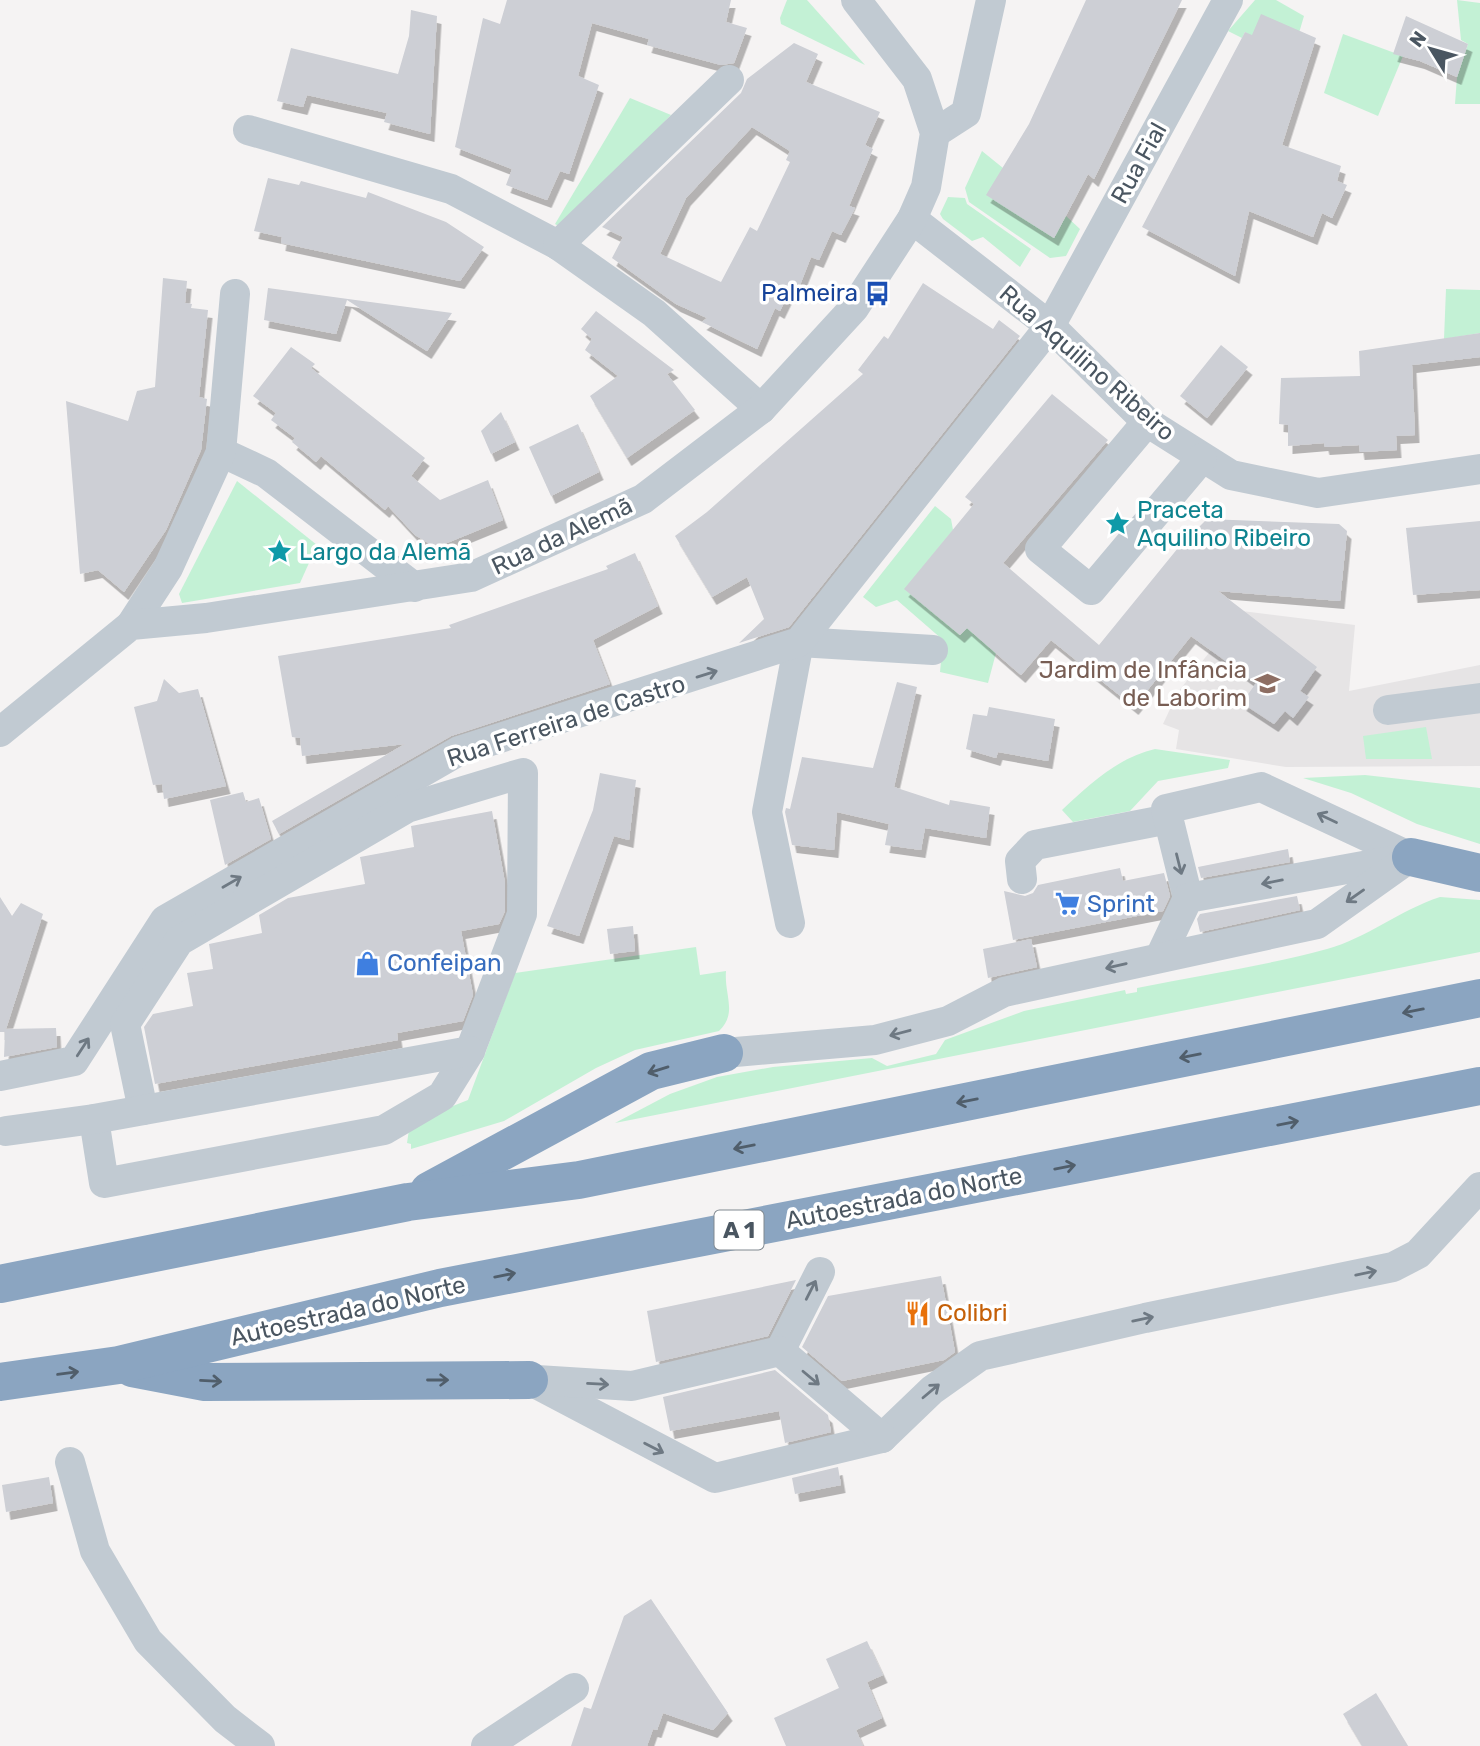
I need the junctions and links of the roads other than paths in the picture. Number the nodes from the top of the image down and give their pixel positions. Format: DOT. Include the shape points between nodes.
graph roads {
  1 [pos="856,0"];
  2 [pos="991,0"];
  3 [pos="1228,0"];
  4 [pos="729,80"];
  5 [pos="248,130"];
  6 [pos="935,133"];
  7 [pos="912,219"];
  8 [pos="558,245"];
  9 [pos="235,294"];
  10 [pos="1050,326"];
  11 [pos="761,409"];
  12 [pos="1147,422"];
  13 [pos="221,452"];
  14 [pos="1202,458"];
  15 [pos="1480,469"];
  16 [pos="414,587"];
  17 [pos="131,625"];
  18 [pos="799,642"];
  19 [pos="933,650"];
  20 [pos="1480,698"];
  21 [pos="1388,710"];
  22 [pos="0,732"];
  23 [pos="1169,819"];
  24 [pos="1411,857"];
  25 [pos="1480,873"];
  26 [pos="1022,879"];
  27 [pos="1188,898"];
  28 [pos="790,923"];
  29 [pos="1161,955"];
  30 [pos="1480,998"];
  31 [pos="470,1051"];
  32 [pos="724,1053"];
  33 [pos="0,1076"];
  34 [pos="1480,1086"];
  35 [pos="143,1110"];
  36 [pos="94,1119"];
  37 [pos="6,1131"];
  38 [pos="1480,1186"];
  39 [pos="408,1202"];
  40 [pos="820,1272"];
  41 [pos="0,1284"];
  42 [pos="779,1351"];
  43 [pos="119,1365"];
  44 [pos="530,1380"];
  45 [pos="0,1382"];
  46 [pos="882,1438"];
  47 [pos="70,1462"];
  48 [pos="574,1688"];
  49 [pos="260,1746"];
  50 [pos="486,1746"];
  1 -- 6 [label="street, Rua da Alemã" via="917,79"];
  2 -- 6 [label="street" via="967,113"];
  3 -- 10 [label="street, Rua Fial"];
  4 -- 8 [label="street"];
  5 -- 8 [label="street" via="451,189"];
  6 -- 7 [label="street, Rua da Alemã" via="926,187"];
  7 -- 10 [label="street, Rua Aquilino Ribeiro"];
  7 -- 11 [label="street, Rua da Alemã" via="854,308"];
  8 -- 11 [label="street" via="654,313"];
  9 -- 13 [label="street"];
  10 -- 12 [label="street, Rua Aquilino Ribeiro"];
  10 -- 18 [label="street"];
  11 -- 16 [label="street, Rua da Alemã" via="643,499 471,577"];
  12 -- 14 [label="street, Rua Aquilino Ribeiro"];
  12 -- 14 [label="street" via="1040,549 1091,590"];
  13 -- 16 [label="street" via="266,473"];
  13 -- 17 [label="street" via="168,568"];
  14 -- 15 [label="street, Rua Aquilino Ribeiro" via="1231,475 1318,493"];
  16 -- 17 [label="street, Rua da Alemã"];
  17 -- 22 [label="street"];
  18 -- 19 [label="street"];
  18 -- 28 [label="street" via="767,812"];
  33 -- 18 [label="street, Rua Ferreira de Castro, one-way" via="74,1061 165,920 459,751"];
  20 -- 21 [label="street"];
  24 -- 23 [label="street, one-way" via="1261,787 1166,809"];
  23 -- 26 [label="street" via="1035,845 1020,861"];
  23 -- 27 [label="street, one-way"];
  24 -- 25 [label="highway"];
  24 -- 27 [label="street, one-way"];
  24 -- 29 [label="street, one-way" via="1317,923"];
  27 -- 29 [label="street"];
  29 -- 32 [label="street, one-way" via="1004,992 948,1021 875,1040"];
  30 -- 39 [label="highway, one-way" via="579,1180"];
  31 -- 35 [label="street"];
  31 -- 35 [label="street" via="522,914 523,773 407,808 180,941 125,1024"];
  31 -- 36 [label="street" via="442,1096 384,1130 104,1182"];
  32 -- 39 [label="highway, one-way" via="651,1071"];
  43 -- 34 [label="highway, Autoestrada do Norte / A 1, one-way" via="440,1288"];
  35 -- 36 [label="street"];
  36 -- 37 [label="street"];
  46 -- 38 [label="street, one-way" via="932,1390 980,1356 1394,1267 1418,1254"];
  39 -- 41 [label="highway"];
  42 -- 40 [label="street, one-way"];
  44 -- 42 [label="street, one-way" via="632,1386"];
  42 -- 46 [label="street, one-way"];
  43 -- 44 [label="highway, one-way" via="205,1382"];
  45 -- 43 [label="highway, Autoestrada do Norte / A 1, one-way"];
  44 -- 46 [label="street, one-way" via="715,1478"];
  47 -- 49 [label="street" via="95,1551 148,1641 225,1719"];
  48 -- 50 [label="street"];
}
